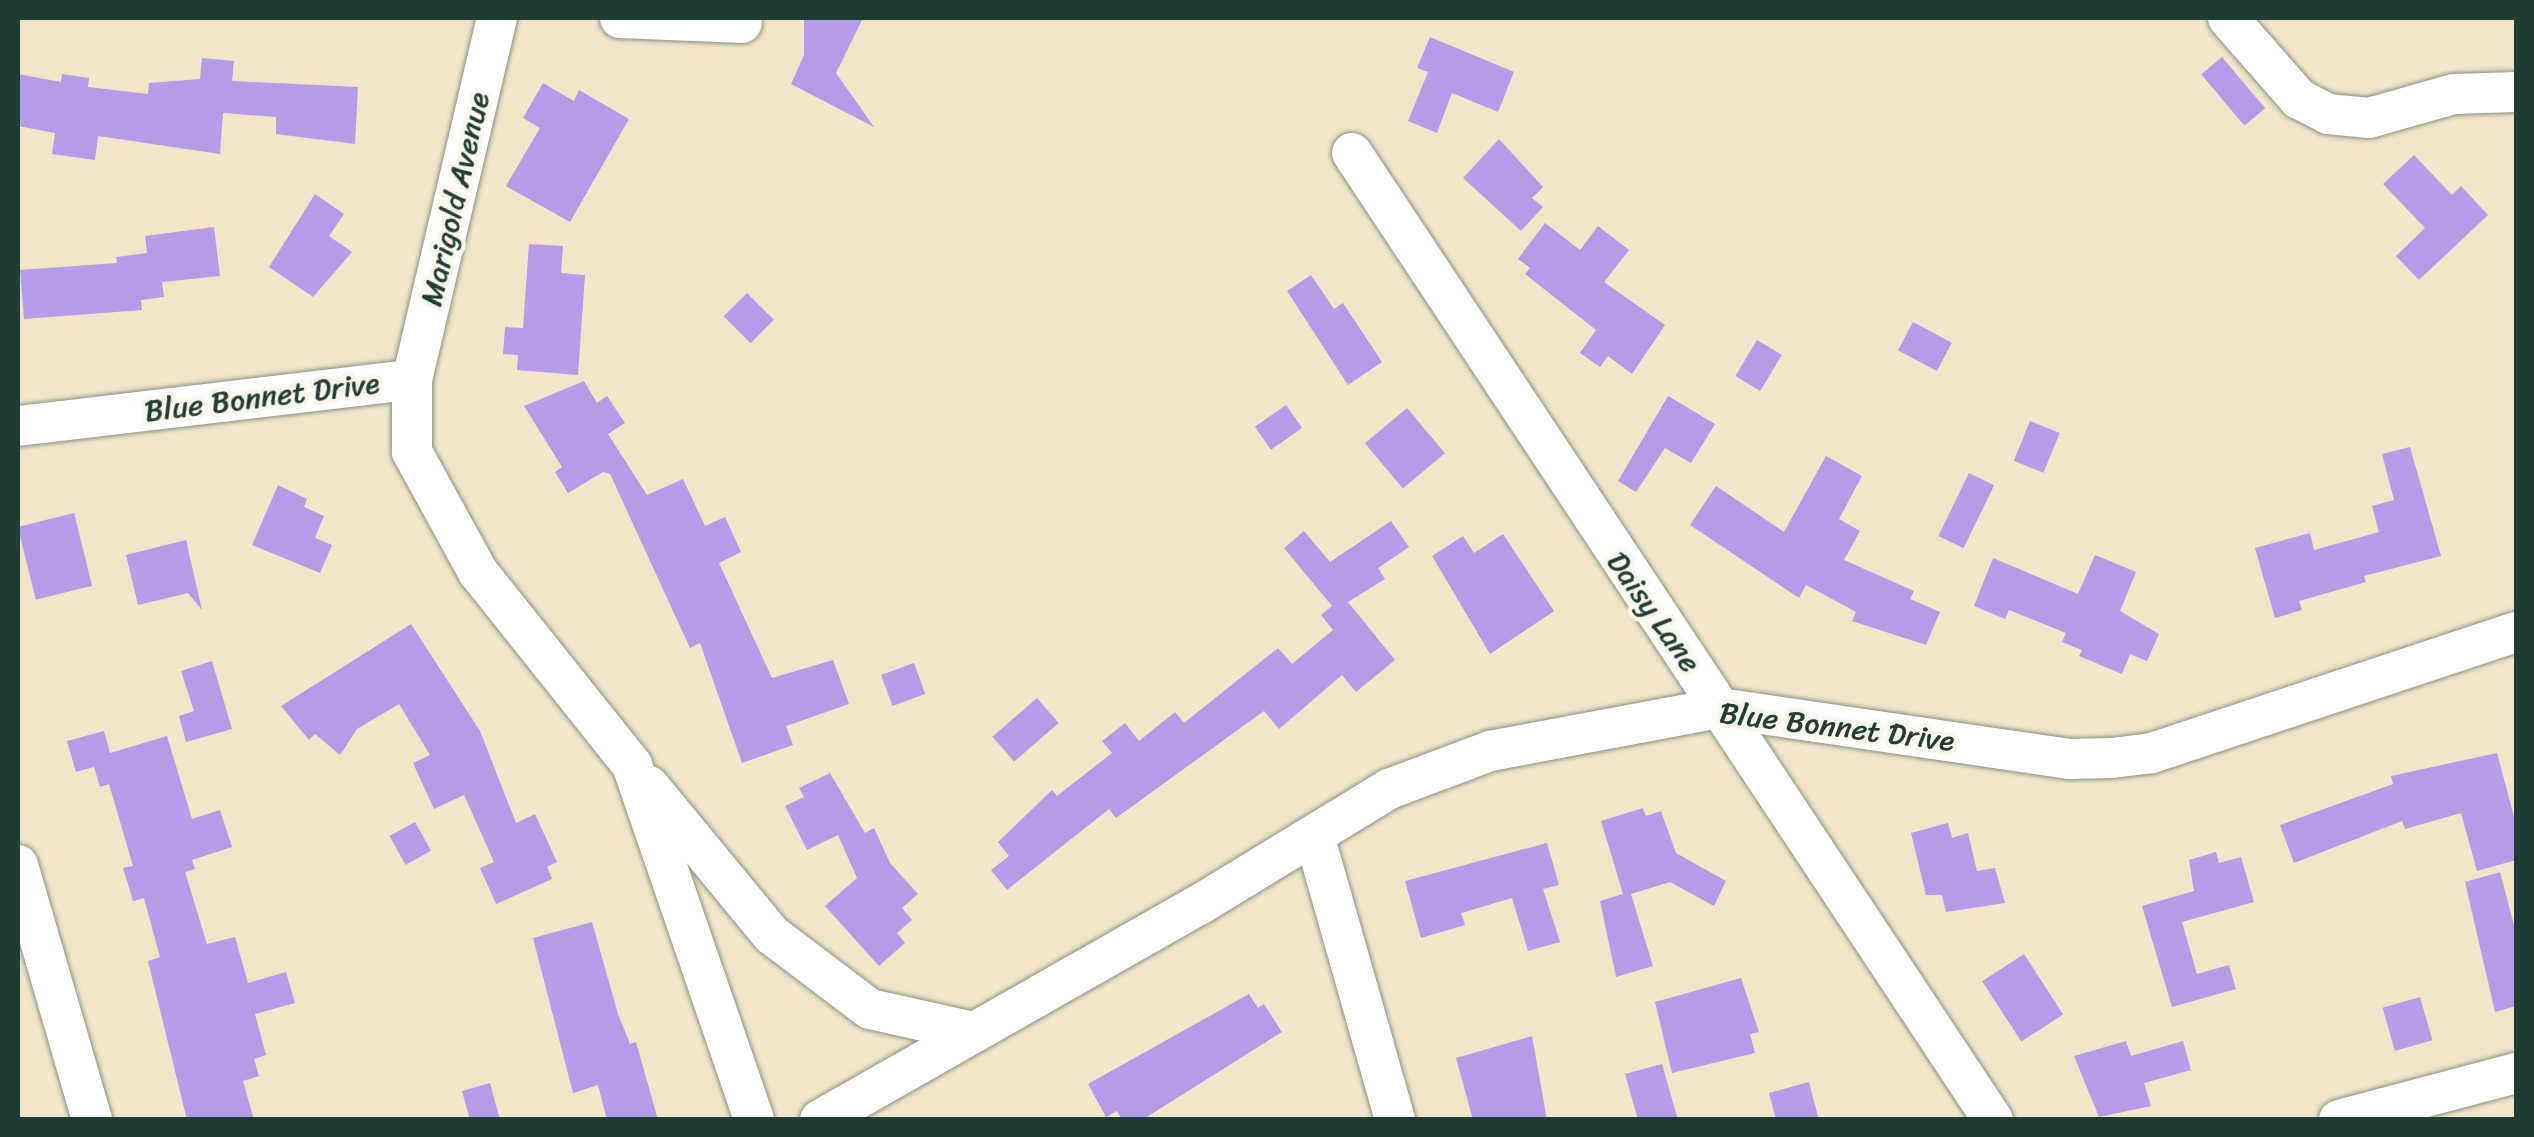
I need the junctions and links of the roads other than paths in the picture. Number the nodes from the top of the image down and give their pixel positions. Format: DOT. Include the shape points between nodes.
graph roads {
  1 [pos="497,18"];
  2 [pos="620,18"];
  3 [pos="2228,18"];
  4 [pos="742,23"];
  5 [pos="2516,92"];
  6 [pos="1352,153"];
  7 [pos="412,380"];
  8 [pos="337,386"];
  9 [pos="18,426"];
  10 [pos="412,452"];
  11 [pos="2516,632"];
  12 [pos="1720,708"];
  13 [pos="632,765"];
  14 [pos="1314,835"];
  15 [pos="18,866"];
  16 [pos="972,1032"];
  17 [pos="2516,1073"];
  18 [pos="92,1120"];
  19 [pos="754,1120"];
  20 [pos="820,1120"];
  21 [pos="1395,1120"];
  22 [pos="1994,1120"];
  23 [pos="2338,1120"];
  1 -- 7 [label="street, Marigold Avenue"];
  2 -- 4 [label="street"];
  3 -- 5 [label="street" via="2298,99 2328,114 2369,118 2454,94"];
  6 -- 12 [label="street, Daisy Lane"];
  7 -- 8 [label="street, Blue Bonnet Drive"];
  7 -- 10 [label="street, Blue Bonnet Drive"];
  8 -- 9 [label="street, Blue Bonnet Drive"];
  8 -- 10 [label="street" via="374,401"];
  10 -- 13 [label="street, Blue Bonnet Drive" via="478,572"];
  11 -- 12 [label="street, Blue Bonnet Drive" via="2152,754 2112,758 2070,759"];
  12 -- 14 [label="street, Blue Bonnet Drive" via="1490,752 1390,789"];
  12 -- 22 [label="street, Daisy Lane"];
  13 -- 16 [label="street, Blue Bonnet Drive" via="772,936 870,1009"];
  13 -- 19 [label="street, Blue Bonnet Drive"];
  14 -- 16 [label="street, Blue Bonnet Drive"];
  14 -- 21 [label="street"];
  15 -- 18 [label="street"];
  16 -- 20 [label="street, Blue Bonnet Drive"];
  17 -- 23 [label="street"];
}
